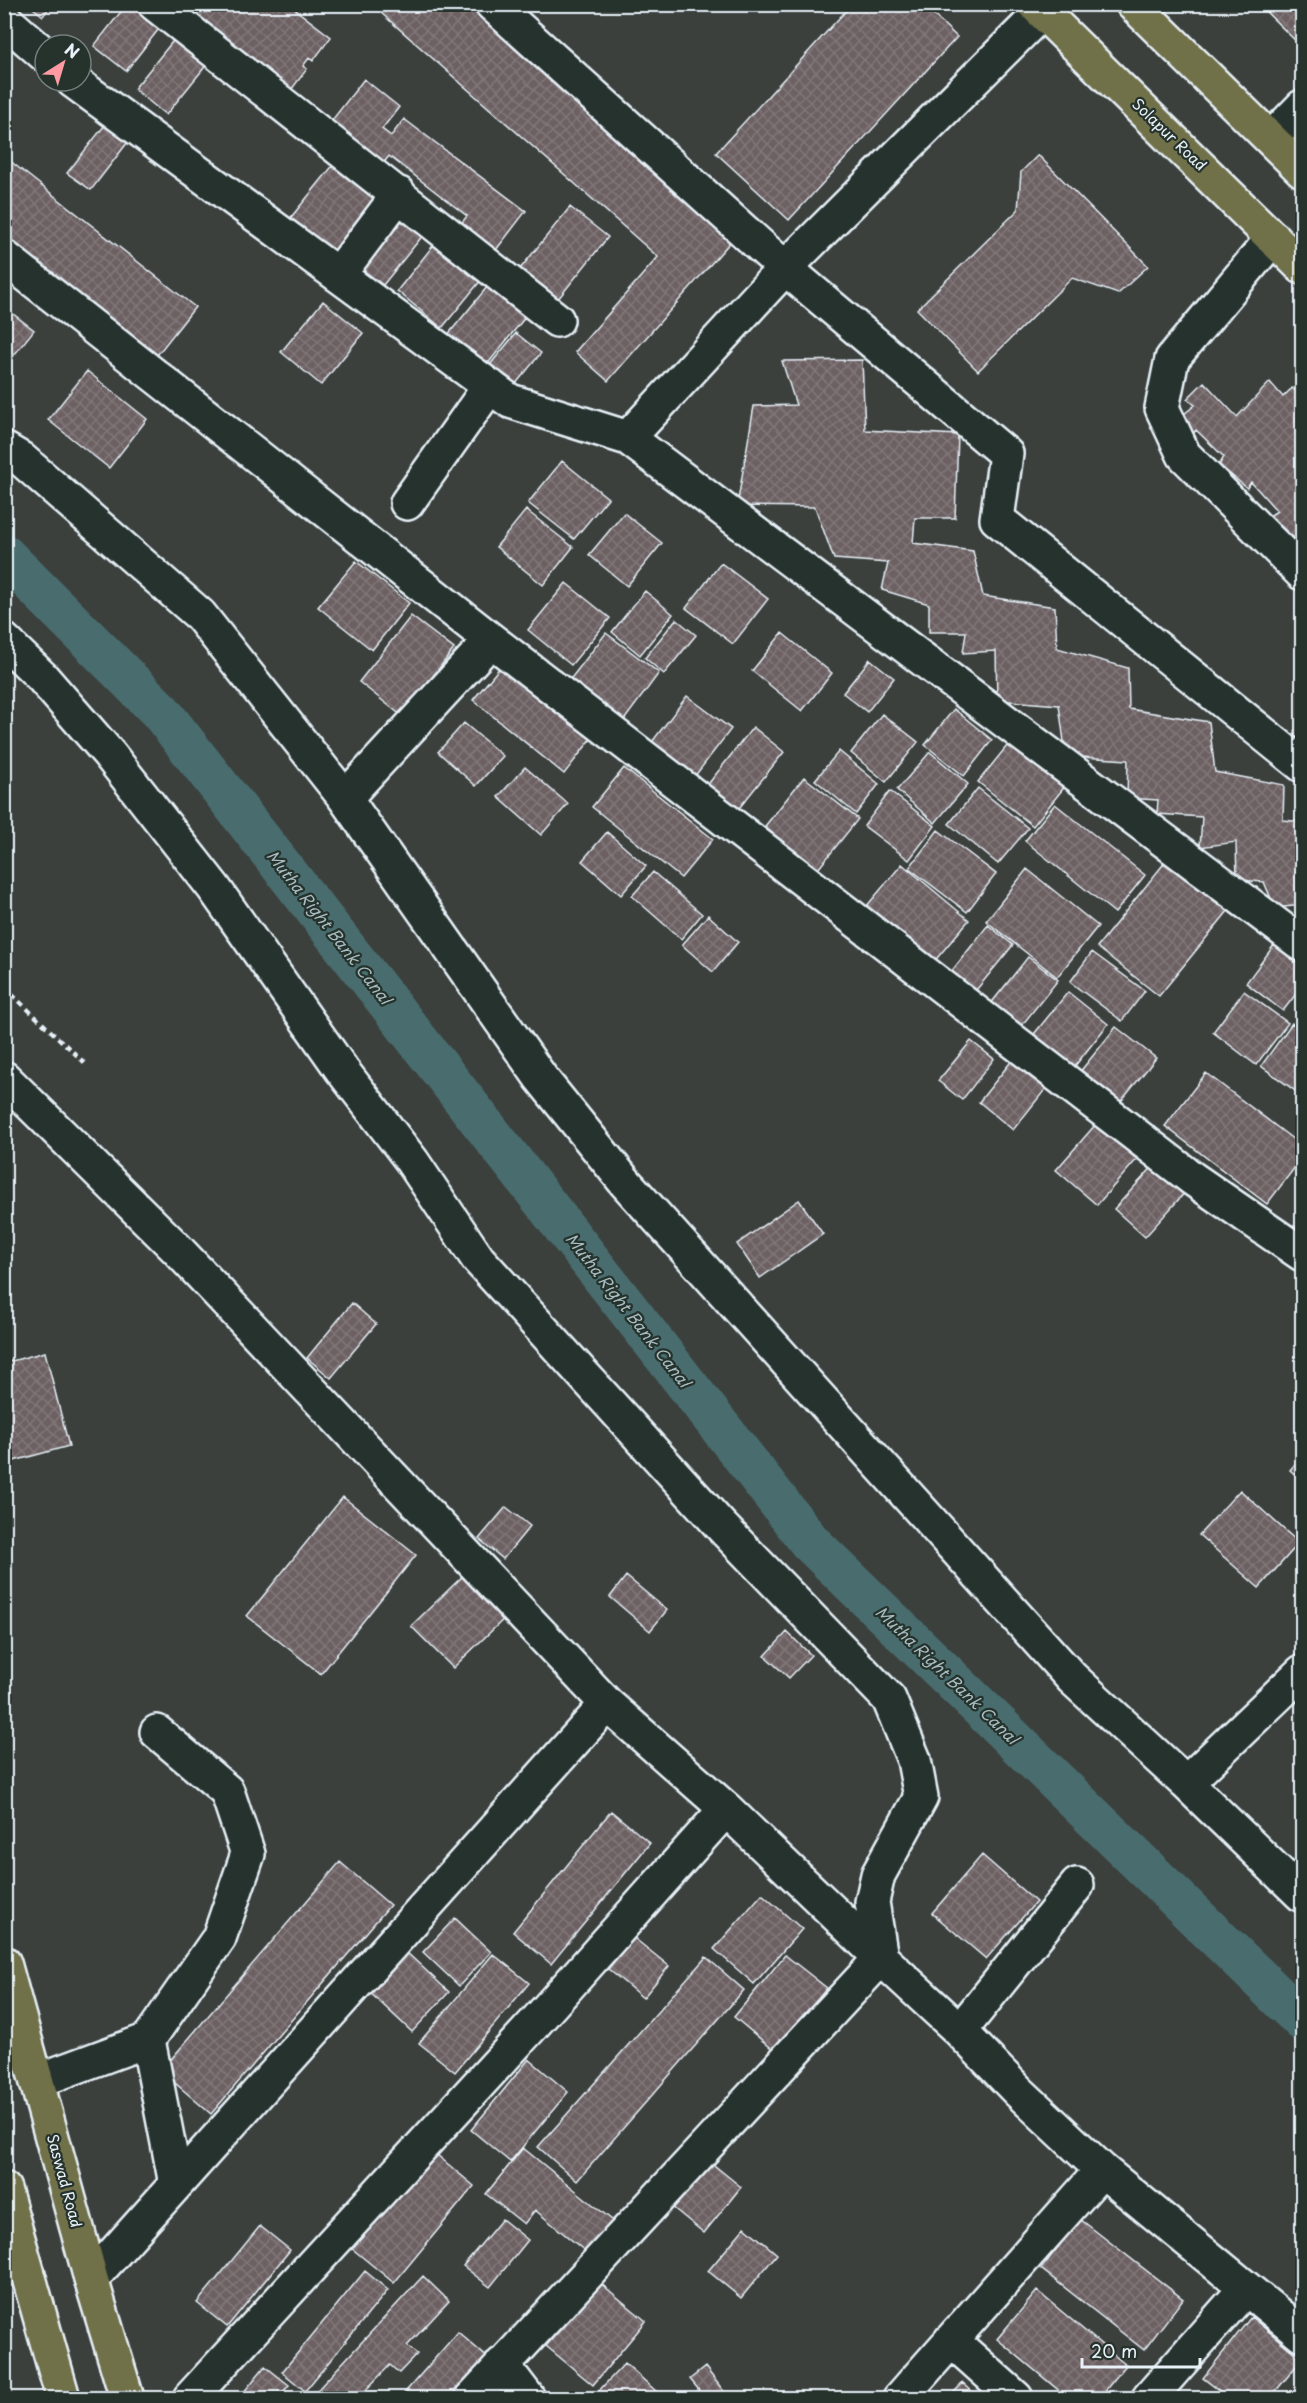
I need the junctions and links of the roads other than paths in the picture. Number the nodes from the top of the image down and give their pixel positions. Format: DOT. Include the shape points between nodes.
graph roads {
  1 [pos="155,4"];
  2 [pos="492,4"];
  3 [pos="1133,4"];
  4 [pos="1038,8"];
  5 [pos="4,19"];
  6 [pos="33,44"];
  7 [pos="89,93"];
  8 [pos="1302,107"];
  9 [pos="1271,140"];
  10 [pos="1302,170"];
  11 [pos="399,194"];
  12 [pos="1273,238"];
  13 [pos="4,258"];
  14 [pos="1302,267"];
  15 [pos="785,268"];
  16 [pos="338,275"];
  17 [pos="557,320"];
  18 [pos="490,386"];
  19 [pos="628,438"];
  20 [pos="4,449"];
  21 [pos="407,502"];
  22 [pos="1302,573"];
  23 [pos="4,640"];
  24 [pos="491,640"];
  25 [pos="1302,765"];
  26 [pos="345,798"];
  27 [pos="1302,944"];
  28 [pos="4,1078"];
  29 [pos="1302,1254"];
  30 [pos="1302,1672"];
  31 [pos="607,1704"];
  32 [pos="157,1732"];
  33 [pos="1186,1783"];
  34 [pos="726,1809"];
  35 [pos="1077,1885"];
  36 [pos="1302,1895"];
  37 [pos="881,1958"];
  38 [pos="4,1963"];
  39 [pos="960,2031"];
  40 [pos="148,2040"];
  41 [pos="37,2081"];
  42 [pos="1102,2170"];
  43 [pos="176,2184"];
  44 [pos="4,2189"];
  45 [pos="91,2278"];
  46 [pos="1246,2288"];
  47 [pos="1302,2334"];
  48 [pos="951,2340"];
  49 [pos="502,2364"];
  50 [pos="63,2398"];
  51 [pos="127,2398"];
  52 [pos="190,2398"];
  53 [pos="472,2398"];
  54 [pos="528,2398"];
  55 [pos="900,2398"];
  56 [pos="1016,2398"];
  57 [pos="1149,2398"];
  1 -- 11 [label="street"];
  2 -- 15 [label="street"];
  3 -- 9 [label="highway"];
  4 -- 12 [label="highway, Solapur Road"];
  4 -- 15 [label="street"];
  5 -- 6 [label="street"];
  7 -- 16 [label="street"];
  8 -- 9 [label="street"];
  9 -- 10 [label="highway"];
  11 -- 16 [label="street"];
  11 -- 17 [label="street"];
  12 -- 14 [label="highway, Solapur Road"];
  12 -- 22 [label="street" via="1172,359 1162,408 1184,454"];
  13 -- 24 [label="street"];
  15 -- 19 [label="street"];
  15 -- 25 [label="street" via="1006,454 997,519"];
  16 -- 18 [label="street"];
  18 -- 19 [label="street" via="510,401"];
  18 -- 21 [label="street"];
  19 -- 27 [label="street"];
  20 -- 26 [label="street" via="21,459 200,615"];
  23 -- 37 [label="street" via="109,754 214,888 478,1258 722,1527 889,1699 914,1760 921,1797 878,1875 872,1902"];
  24 -- 26 [label="street"];
  24 -- 29 [label="street" via="1193,1179"];
  26 -- 33 [label="street" via="541,1078 625,1182 1072,1678"];
  28 -- 31 [label="street" via="184,1256"];
  30 -- 33 [label="street"];
  31 -- 34 [label="street"];
  31 -- 43 [label="street"];
  32 -- 40 [label="street" via="227,1791 248,1854 219,1938"];
  33 -- 36 [label="street"];
  34 -- 37 [label="street"];
  34 -- 52 [label="street"];
  35 -- 39 [label="street"];
  37 -- 39 [label="street"];
  37 -- 49 [label="street"];
  38 -- 41 [label="highway, Saswad Road"];
  39 -- 42 [label="street"];
  40 -- 41 [label="street"];
  40 -- 43 [label="street"];
  41 -- 45 [label="highway, Saswad Road"];
  42 -- 46 [label="street"];
  42 -- 48 [label="street"];
  43 -- 45 [label="street"];
  44 -- 50 [label="highway"];
  45 -- 51 [label="highway, Saswad Road"];
  46 -- 47 [label="street"];
  46 -- 57 [label="street"];
  48 -- 55 [label="street"];
  48 -- 56 [label="street"];
  49 -- 53 [label="street"];
  49 -- 54 [label="street"];
}
